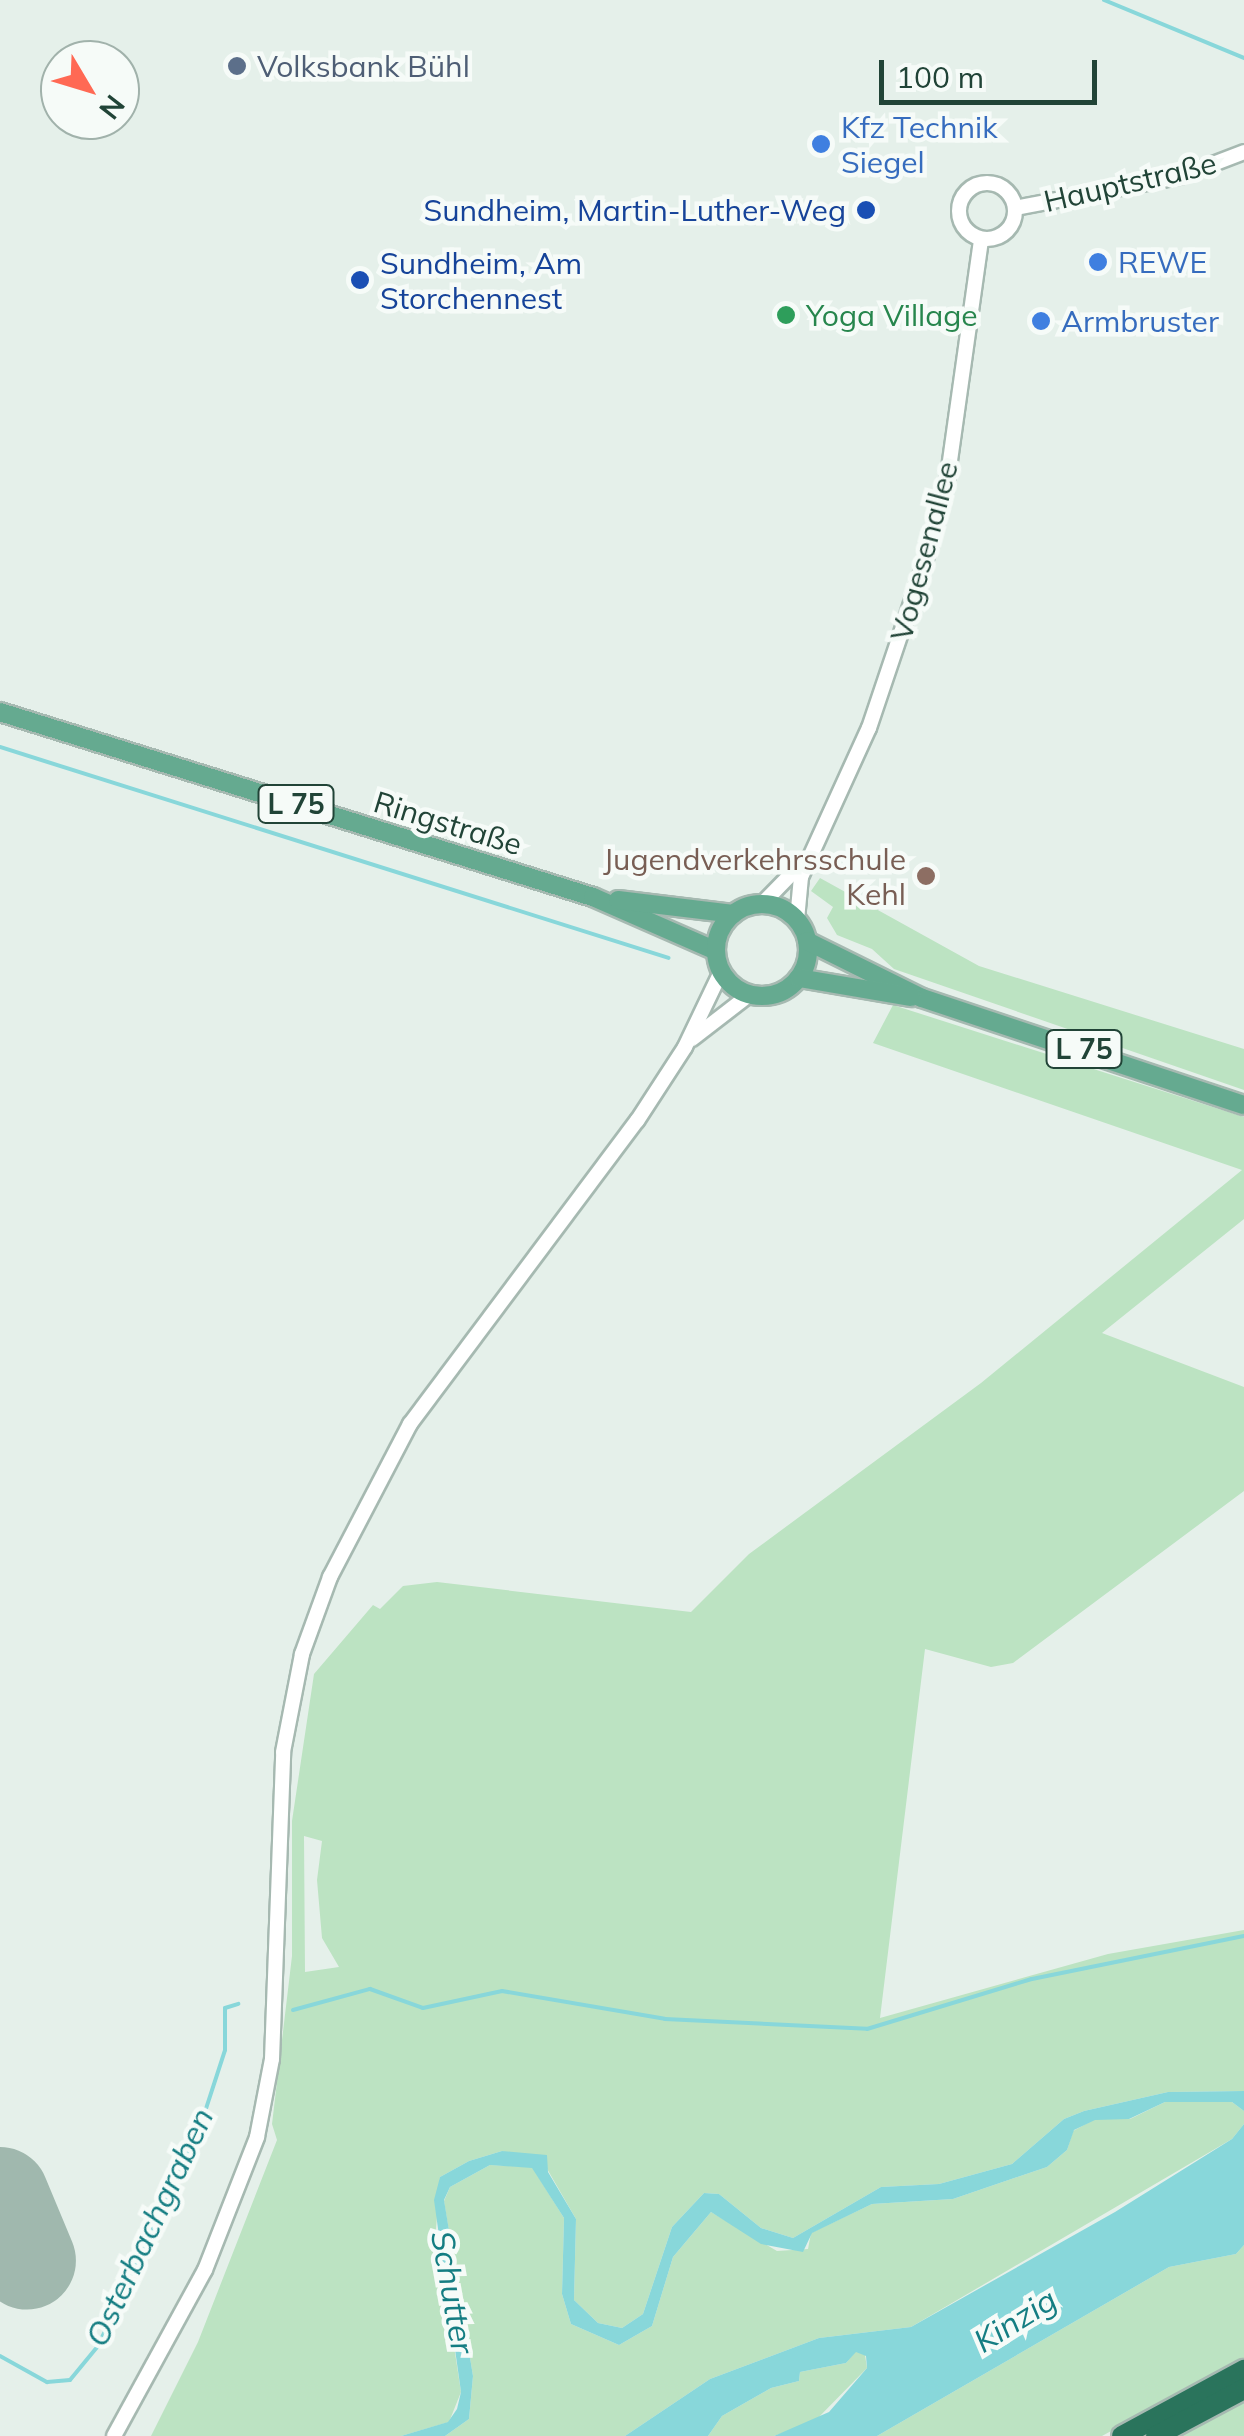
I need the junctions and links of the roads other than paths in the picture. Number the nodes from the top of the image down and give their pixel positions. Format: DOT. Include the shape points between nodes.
graph roads {
  1 [pos="1244,152"];
  2 [pos="1015,208"];
  3 [pos="981,239"];
  4 [pos="0,712"];
  5 [pos="812,848"];
  6 [pos="593,896"];
  7 [pos="762,904"];
  8 [pos="734,914"];
  9 [pos="796,920"];
  10 [pos="807,940"];
  11 [pos="716,951"];
  12 [pos="721,972"];
  13 [pos="799,978"];
  14 [pos="749,994"];
  15 [pos="922,998"];
  16 [pos="684,1047"];
  17 [pos="1244,1105"];
  18 [pos="1244,2370"];
  19 [pos="1244,2389"];
  20 [pos="114,2436"];
  21 [pos="1122,2436"];
  22 [pos="1156,2436"];
  1 -- 2 [label="street, Hauptstraße" via="1152,184"];
  2 -- 3 [label="street" via="1003,235"];
  2 -- 3 [label="street" via="997,185 966,192 959,218"];
  3 -- 5 [label="street, Vogesenallee" via="948,475 929,550 869,728"];
  4 -- 6 [label="main road, Ringstraße / L 75"];
  5 -- 7 [label="street, Vogesenallee" via="788,883"];
  5 -- 9 [label="street, Vogesenallee"];
  6 -- 8 [label="main road, Ringstraße / L 75"];
  6 -- 11 [label="main road, Ringstraße / L 75"];
  7 -- 8 [label="main road"];
  7 -- 9 [label="main road"];
  8 -- 11 [label="main road"];
  9 -- 10 [label="main road"];
  10 -- 13 [label="main road"];
  10 -- 15 [label="main road, L 75"];
  11 -- 12 [label="main road"];
  12 -- 14 [label="main road"];
  12 -- 16 [label="street"];
  13 -- 14 [label="main road" via="782,992"];
  13 -- 15 [label="main road, L 75" via="875,996"];
  14 -- 16 [label="street"];
  15 -- 17 [label="main road, L 75"];
  16 -- 20 [label="street" via="410,1424 330,1577 302,1654 283,1752 272,2059 257,2137 205,2270"];
  18 -- 21 [label="highway"];
  19 -- 22 [label="highway"];
}
